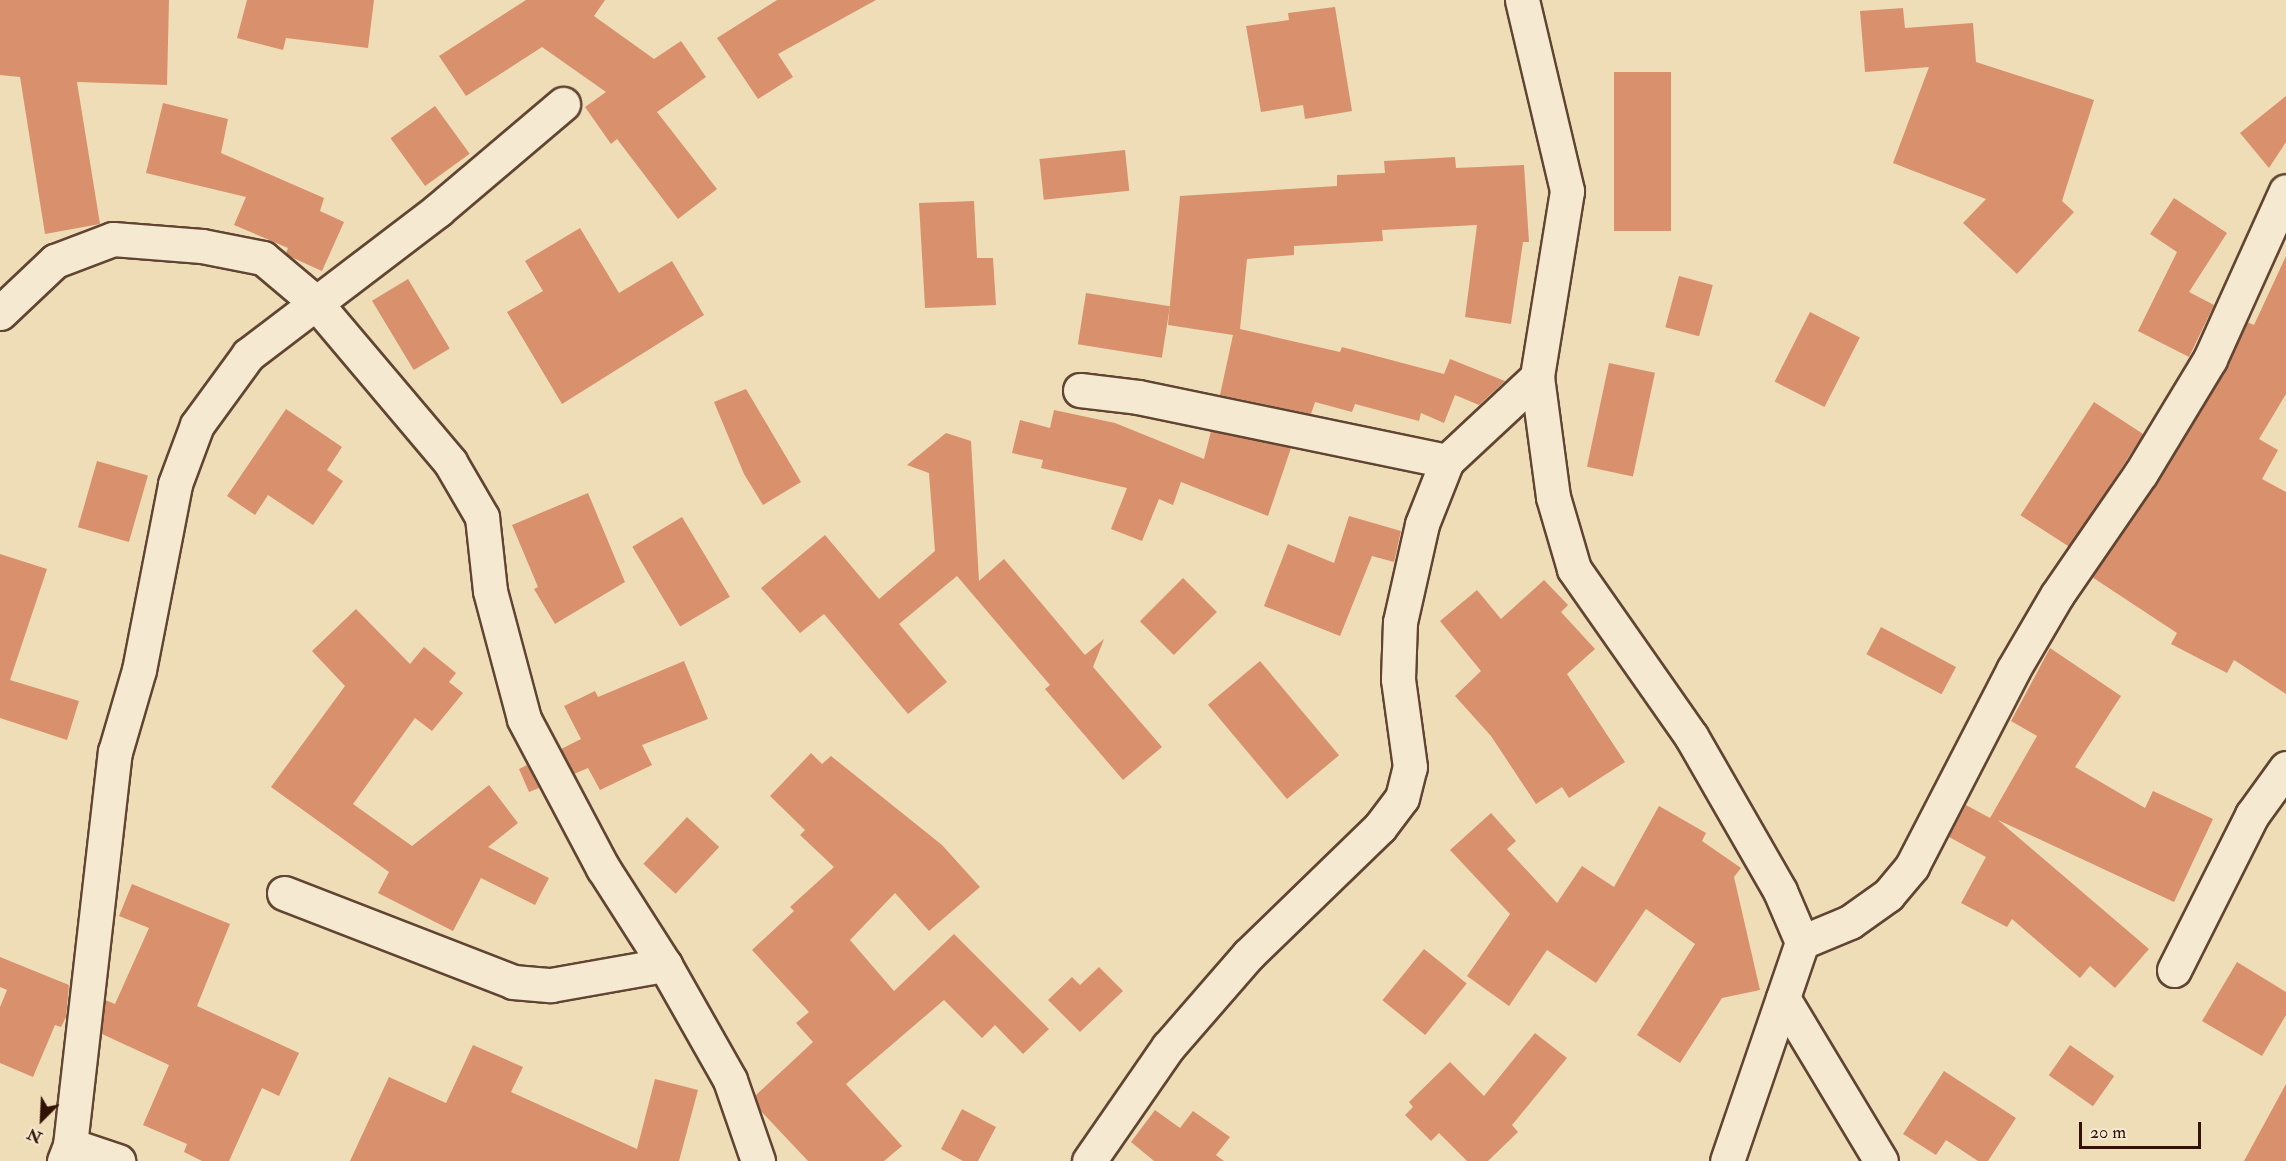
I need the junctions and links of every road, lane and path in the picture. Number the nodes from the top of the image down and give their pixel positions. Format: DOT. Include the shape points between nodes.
graph roads {
  1 [pos="1522,0"];
  2 [pos="563,104"];
  3 [pos="2286,191"];
  4 [pos="315,301"];
  5 [pos="0,314"];
  6 [pos="1537,377"];
  7 [pos="1080,390"];
  8 [pos="1447,461"];
  9 [pos="2286,768"];
  10 [pos="284,893"];
  11 [pos="1802,942"];
  12 [pos="665,965"];
  13 [pos="2174,970"];
  14 [pos="1783,998"];
  15 [pos="67,1153"];
  16 [pos="118,1161"];
  17 [pos="758,1161"];
  18 [pos="1089,1161"];
  19 [pos="1727,1161"];
  20 [pos="1881,1161"];
  1 -- 6 [label="street" via="1567,191"];
  2 -- 4 [label="street" via="438,210"];
  3 -- 11 [label="street" via="2210,359 2141,473 2057,595 2013,670 1912,866 1888,895 1850,921"];
  4 -- 5 [label="street" via="263,258 202,246 113,239 56,261"];
  4 -- 12 [label="street" via="450,462 482,517 490,591 524,719 603,868"];
  4 -- 15 [label="street" via="248,355 197,425 175,484 139,670 115,752"];
  6 -- 8 [label="street"];
  6 -- 11 [label="street" via="1553,497 1574,569 1691,736 1780,891"];
  7 -- 8 [label="street" via="1138,397"];
  8 -- 18 [label="street" via="1422,524 1400,622 1398,679 1410,766 1402,798 1380,827 1248,956 1168,1047"];
  9 -- 13 [label="street" via="2252,814"];
  10 -- 12 [label="street" via="513,982 550,985"];
  11 -- 14 [label="street"];
  12 -- 17 [label="street" via="730,1080"];
  14 -- 19 [label="street"];
  14 -- 20 [label="street"];
  15 -- 16 [label="street"];
}
